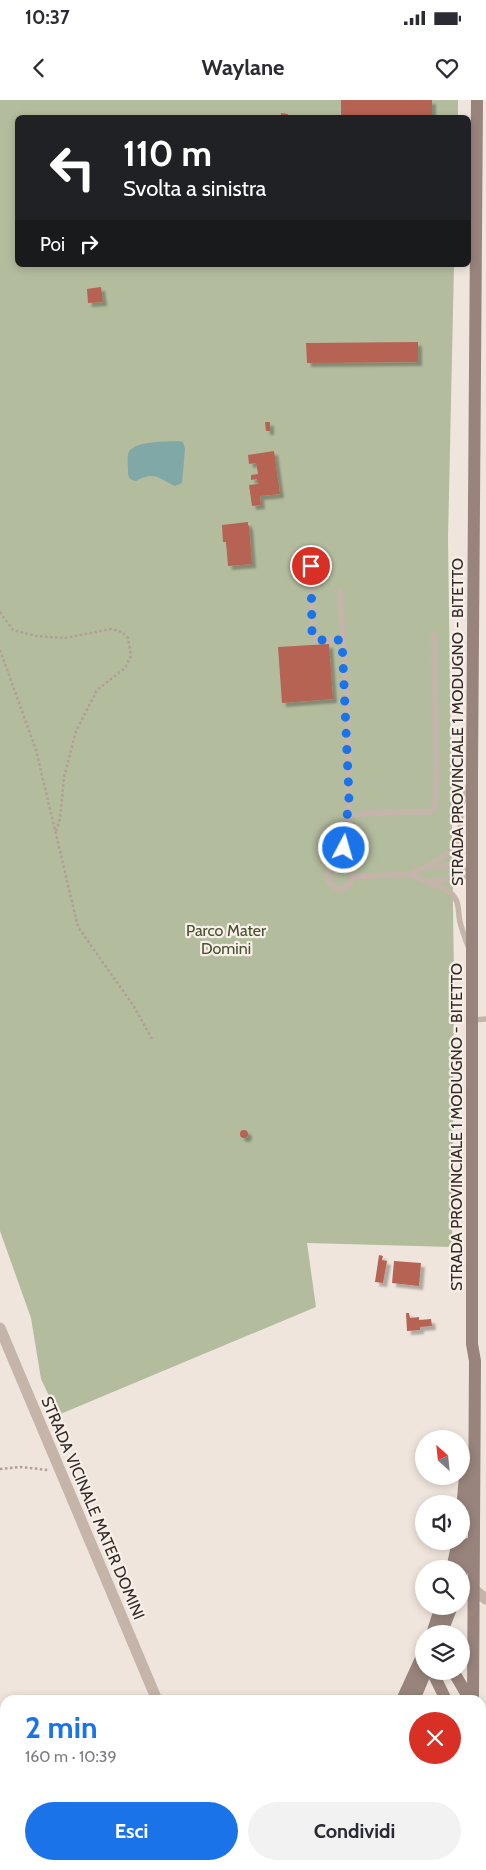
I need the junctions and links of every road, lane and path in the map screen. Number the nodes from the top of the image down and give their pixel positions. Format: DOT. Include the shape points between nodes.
graph roads {
  1 [pos="476,100"];
  2 [pos="311,566"];
  3 [pos="340,590"];
  4 [pos="0,612"];
  5 [pos="434,633"];
  6 [pos="342,640"];
  7 [pos="0,650"];
  8 [pos="472,772"];
  9 [pos="348,819"];
  10 [pos="56,831"];
  11 [pos="342,866"];
  12 [pos="424,868"];
  13 [pos="473,873"];
  14 [pos="409,874"];
  15 [pos="352,877"];
  16 [pos="426,880"];
  17 [pos="473,960"];
  18 [pos="486,1019"];
  19 [pos="473,1020"];
  20 [pos="152,1039"];
  21 [pos="0,1328"];
  22 [pos="59,1467"];
  23 [pos="0,1469"];
  24 [pos="469,1495"];
  25 [pos="470,1523"];
  26 [pos="474,1590"];
  27 [pos="486,1599"];
  28 [pos="415,1680"];
  29 [pos="419,1680"];
  30 [pos="436,1680"];
  31 [pos="459,1680"];
  32 [pos="155,1695"];
  33 [pos="405,1695"];
  34 [pos="415,1695"];
  35 [pos="444,1695"];
  36 [pos="469,1695"];
  37 [pos="472,1695"];
  1 -- 8 [label="main road, STRADA PROVINCIALE 1 MODUGNO - BITETTO"];
  2 -- 6 [label="lane" via="312,632 316,640"];
  3 -- 6 [label="lane"];
  4 -- 10 [label="path" via="13,630 36,636 65,638 111,629 128,638 131,656 125,668 96,690 76,731 64,777"];
  5 -- 9 [label="lane" via="435,808 428,812 369,813"];
  6 -- 9 [label="lane" via="348,740"];
  7 -- 10 [label="path" via="36,750"];
  8 -- 12 [label="lane" via="461,807 460,840 450,852"];
  8 -- 13 [label="main road, STRADA PROVINCIALE 1 MODUGNO - BITETTO"];
  9 -- 11 [label="lane"];
  10 -- 20 [label="path" via="78,927 133,1005"];
  11 -- 15 [label="lane"];
  11 -- 15 [label="lane" via="329,872 330,884 344,889"];
  12 -- 13 [label="lane" via="455,865"];
  12 -- 14 [label="lane"];
  13 -- 16 [label="lane" via="460,878"];
  13 -- 17 [label="main road, STRADA PROVINCIALE 1 MODUGNO - BITETTO"];
  14 -- 15 [label="lane"];
  14 -- 16 [label="lane"];
  16 -- 17 [label="lane" via="449,891 458,901 460,921"];
  17 -- 19 [label="main road, STRADA PROVINCIALE 1 MODUGNO - BITETTO"];
  18 -- 19 [label="lane"];
  19 -- 24 [label="main road, STRADA PROVINCIALE 1 MODUGNO - BITETTO" via="472,1344 475,1361"];
  21 -- 22 [label="street, STRADA VICINALE MATER DOMINI"];
  22 -- 23 [label="path" via="47,1470"];
  22 -- 32 [label="street, STRADA VICINALE MATER DOMINI"];
  25 -- 26 [label="main road"];
  26 -- 27 [label="street"];
  26 -- 37 [label="main road"];
  28 -- 33 [label="main road"];
  29 -- 34 [label="main road"];
  30 -- 35 [label="main road"];
  31 -- 36 [label="main road"];
}
